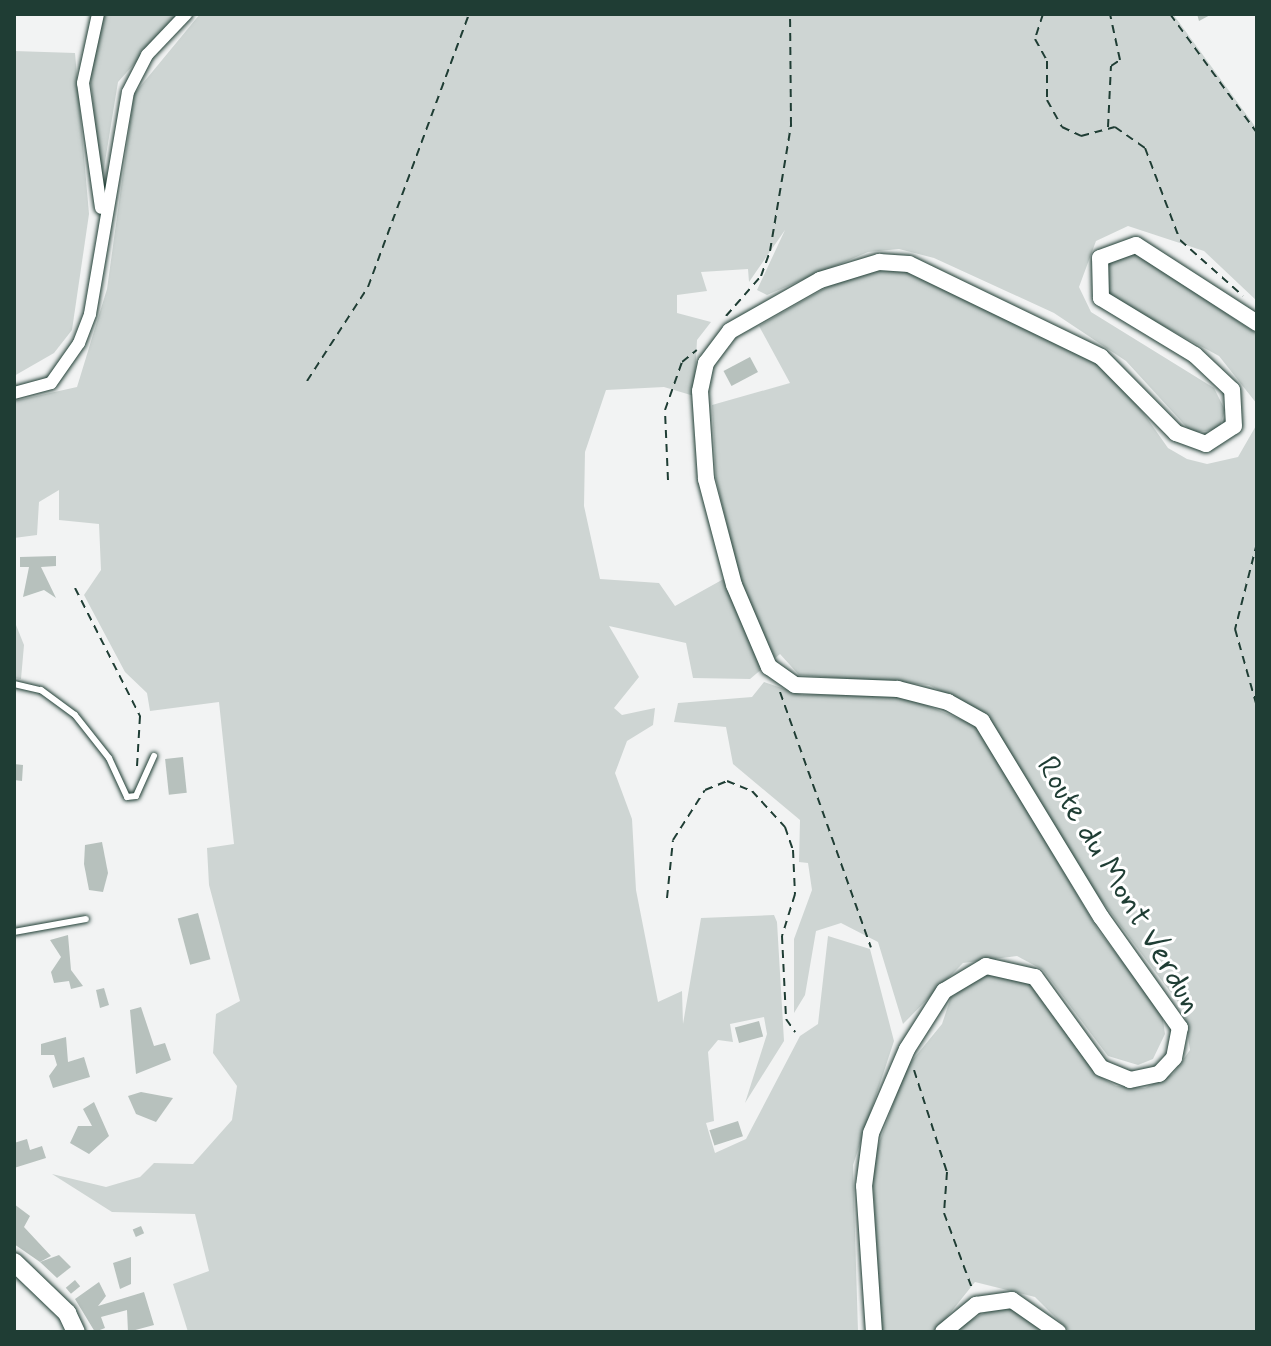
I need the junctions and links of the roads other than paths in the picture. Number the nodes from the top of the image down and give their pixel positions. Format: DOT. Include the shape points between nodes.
graph roads {
  1 [pos="98,14"];
  2 [pos="186,14"];
  3 [pos="103,219"];
  4 [pos="1254,315"];
  5 [pos="14,393"];
  6 [pos="14,684"];
  7 [pos="154,756"];
  8 [pos="86,919"];
  9 [pos="14,932"];
  10 [pos="14,1262"];
  11 [pos="76,1332"];
  12 [pos="874,1332"];
  13 [pos="943,1332"];
  14 [pos="1058,1332"];
  1 -- 3 [label="street" via="83,83"];
  2 -- 3 [label="street" via="147,55 128,92"];
  3 -- 5 [label="street" via="90,314 79,343 51,383"];
  4 -- 12 [label="street, Route du Mont Verdun" via="1136,245 1100,258 1101,298 1195,355 1232,390 1234,426 1206,444 1176,433 1101,357 909,264 879,262 820,280 712,348 700,391 706,479 734,585 769,667 795,685 898,689 948,702 982,721 1101,917 1180,1028 1174,1058 1159,1074 1130,1080 1101,1068 1035,977 986,966 944,991 907,1049 866,1159"];
  6 -- 7 [label="lane" via="60,700 109,758 121,791 136,796"];
  8 -- 9 [label="lane"];
  10 -- 11 [label="main road" via="67,1313"];
  13 -- 14 [label="street" via="976,1305 1012,1300"];
}
